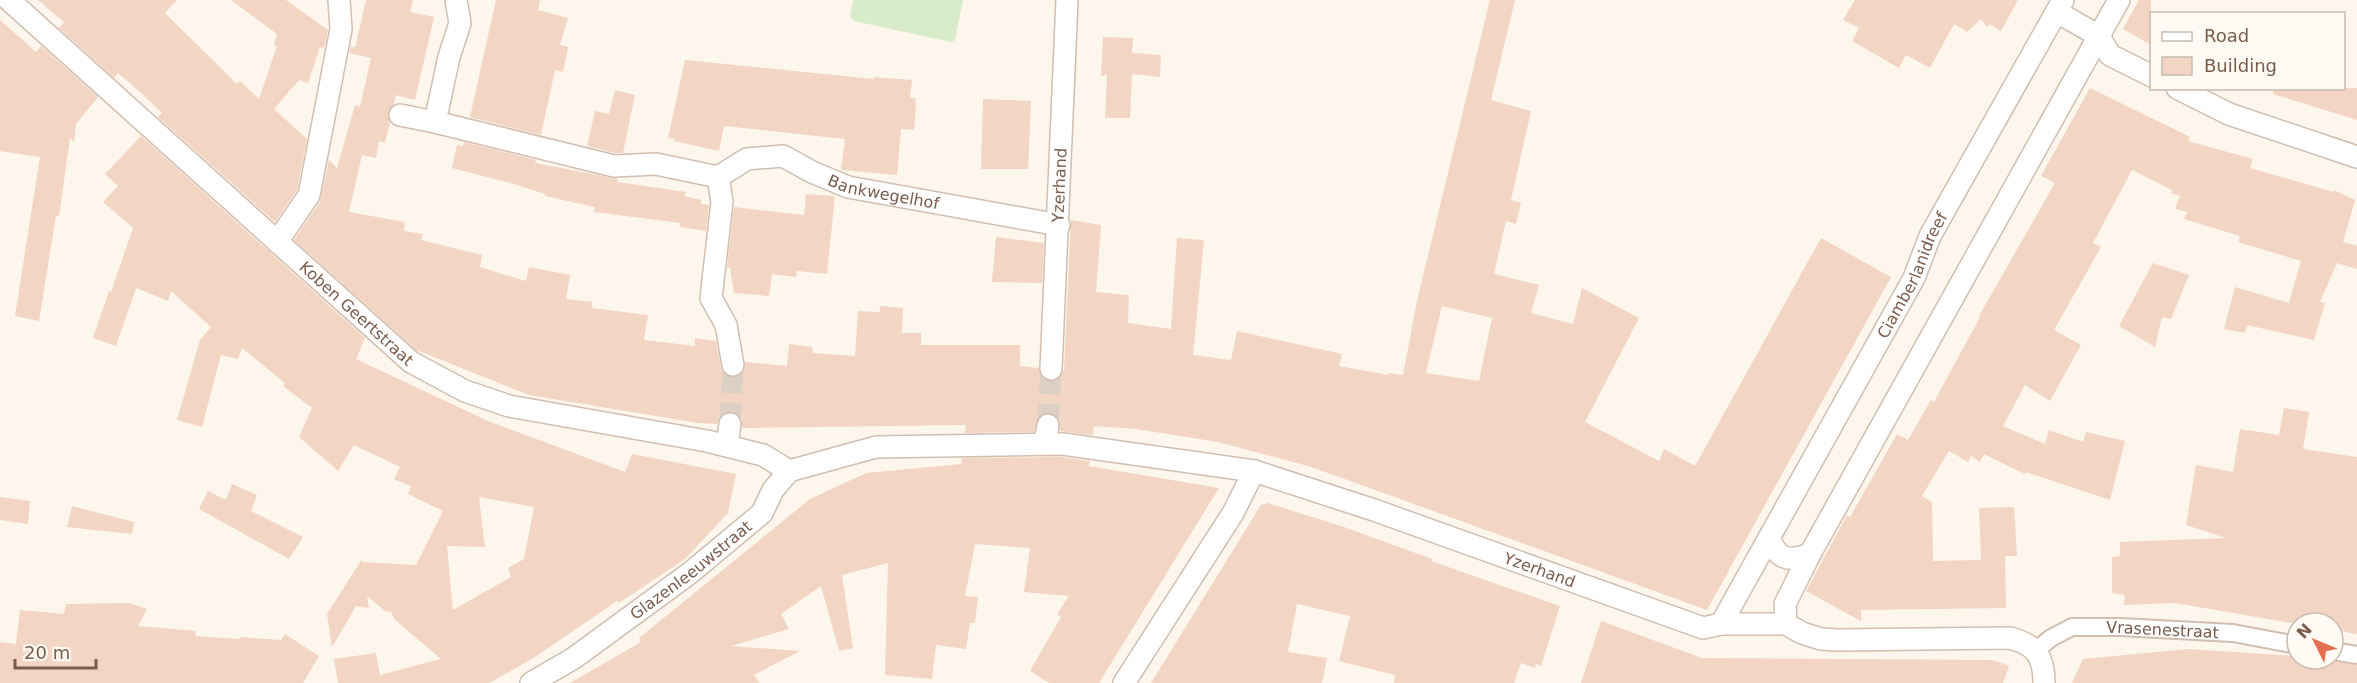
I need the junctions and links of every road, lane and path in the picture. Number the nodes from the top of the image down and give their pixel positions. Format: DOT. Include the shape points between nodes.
graph roads {
  1 [pos="9,0"];
  2 [pos="339,0"];
  3 [pos="456,0"];
  4 [pos="1066,0"];
  5 [pos="2119,0"];
  6 [pos="2060,6"];
  7 [pos="2099,36"];
  8 [pos="2150,75"];
  9 [pos="2181,90"];
  10 [pos="400,115"];
  11 [pos="435,122"];
  12 [pos="2357,157"];
  13 [pos="718,177"];
  14 [pos="1059,225"];
  15 [pos="277,242"];
  16 [pos="733,365"];
  17 [pos="1051,369"];
  18 [pos="730,424"];
  19 [pos="728,445"];
  20 [pos="789,471"];
  21 [pos="1254,471"];
  22 [pos="1769,538"];
  23 [pos="1810,554"];
  24 [pos="1721,624"];
  25 [pos="1786,624"];
  26 [pos="2285,643"];
  27 [pos="2036,651"];
  28 [pos="531,683"];
  29 [pos="1124,683"];
  30 [pos="2044,683"];
  1 -- 15 [label="street, Koben Geertstraat"];
  2 -- 15 [label="street" via="341,29 309,195"];
  3 -- 11 [label="street" via="460,23"];
  4 -- 14 [label="street, Yzerhand"];
  5 -- 7 [label="street"];
  6 -- 7 [label="street, Ciamberlanidreef"];
  6 -- 22 [label="street, Ciamberlanidreef" via="1930,236 1914,278"];
  7 -- 8 [label="street" via="2110,55"];
  7 -- 23 [label="street"];
  9 -- 12 [label="street" via="2229,114"];
  10 -- 11 [label="street"];
  11 -- 13 [label="street" via="614,166 656,164"];
  13 -- 14 [label="street, Bankwegelhof" via="747,159 783,156 848,187"];
  13 -- 16 [label="street" via="722,202 711,298 726,325"];
  14 -- 17 [label="street, Yzerhand"];
  15 -- 19 [label="street, Koben Geertstraat" via="411,362 465,391 509,406"];
  18 -- 19 [label="street"];
  19 -- 20 [label="street, Koben Geertstraat" via="763,455"];
  20 -- 21 [label="street, Yzerhand" via="876,447 1047,434"];
  20 -- 28 [label="street, Glazenleeuwstraat" via="773,490 762,513 690,573 573,658"];
  21 -- 24 [label="street, Yzerhand" via="1702,628"];
  21 -- 29 [label="street" via="1233,513"];
  22 -- 23 [label="street" via="1774,550 1784,558"];
  22 -- 24 [label="street, Ciamberlanidreef"];
  23 -- 25 [label="street" via="1785,604"];
  24 -- 25 [label="street, Yzerhand"];
  25 -- 27 [label="street, Yzerhand" via="1821,639 2010,638"];
  26 -- 27 [label="street, Vrasenestraat" via="2233,633 2072,627 2050,638"];
  27 -- 30 [label="street" via="2044,666"];
}
